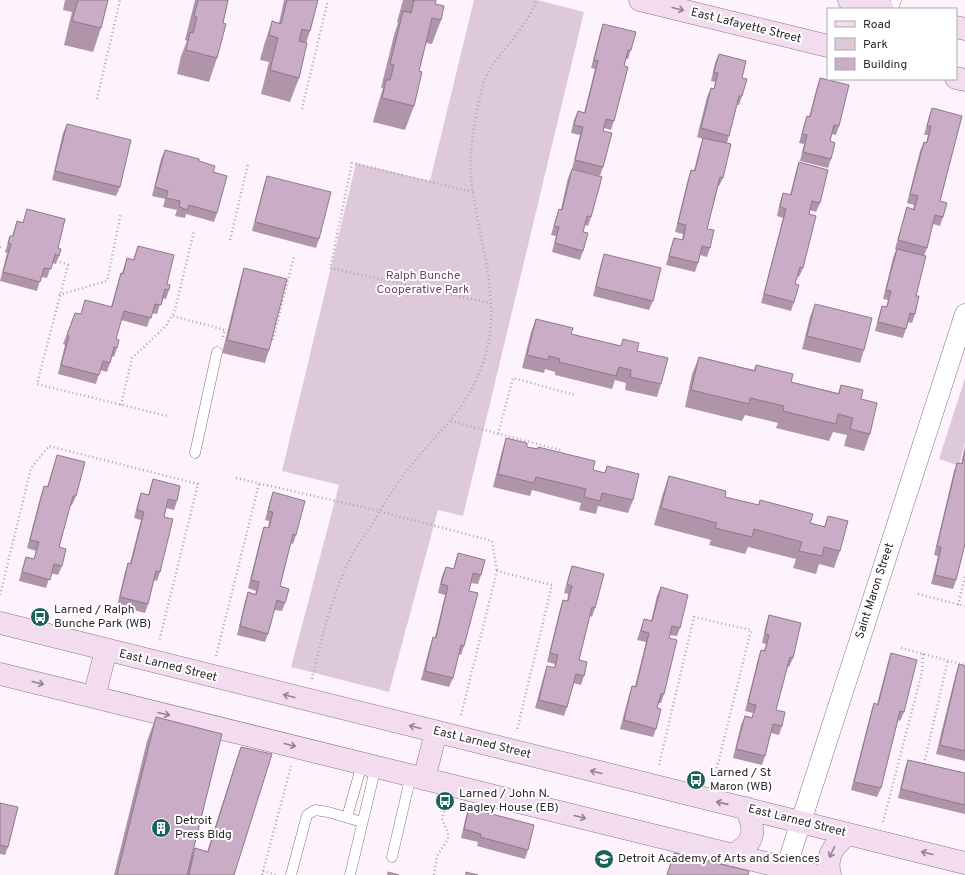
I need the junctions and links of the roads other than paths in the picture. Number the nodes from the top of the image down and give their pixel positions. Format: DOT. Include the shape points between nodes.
graph roads {
  1 [pos="640,0"];
  2 [pos="849,0"];
  3 [pos="879,8"];
  4 [pos="827,46"];
  5 [pos="965,314"];
  6 [pos="218,352"];
  7 [pos="195,453"];
  8 [pos="0,623"];
  9 [pos="106,650"];
  10 [pos="0,674"];
  11 [pos="94,697"];
  12 [pos="436,732"];
  13 [pos="369,765"];
  14 [pos="418,777"];
  15 [pos="746,808"];
  16 [pos="347,818"];
  17 [pos="362,822"];
  18 [pos="801,822"];
  19 [pos="848,834"];
  20 [pos="732,855"];
  21 [pos="392,857"];
  22 [pos="965,863"];
  23 [pos="786,868"];
  24 [pos="291,875"];
  25 [pos="350,875"];
  26 [pos="814,875"];
  27 [pos="830,875"];
  1 -- 4 [label="street, East Lafayette Street, one-way"];
  2 -- 3 [label="street"];
  5 -- 18 [label="street, Saint Maron Street"];
  6 -- 7 [label="lane"];
  8 -- 9 [label="street, East Larned Street"];
  9 -- 11 [label="street"];
  12 -- 9 [label="street, East Larned Street, one-way"];
  10 -- 11 [label="street, one-way"];
  11 -- 13 [label="street, one-way"];
  12 -- 14 [label="street"];
  15 -- 12 [label="street, East Larned Street, one-way"];
  13 -- 14 [label="street"];
  13 -- 16 [label="lane"];
  13 -- 17 [label="lane"];
  14 -- 20 [label="street, one-way"];
  14 -- 21 [label="lane"];
  15 -- 18 [label="street, East Larned Street"];
  15 -- 20 [label="street" via="752,822 752,838 745,848"];
  16 -- 17 [label="lane"];
  16 -- 24 [label="lane" via="315,810 307,815"];
  17 -- 25 [label="lane"];
  18 -- 19 [label="street, East Larned Street"];
  18 -- 23 [label="street, Saint Maron Street"];
  22 -- 19 [label="street, East Larned Street, one-way"];
  19 -- 27 [label="street, one-way" via="830,853"];
  20 -- 23 [label="street"];
  23 -- 26 [label="street"];
}
